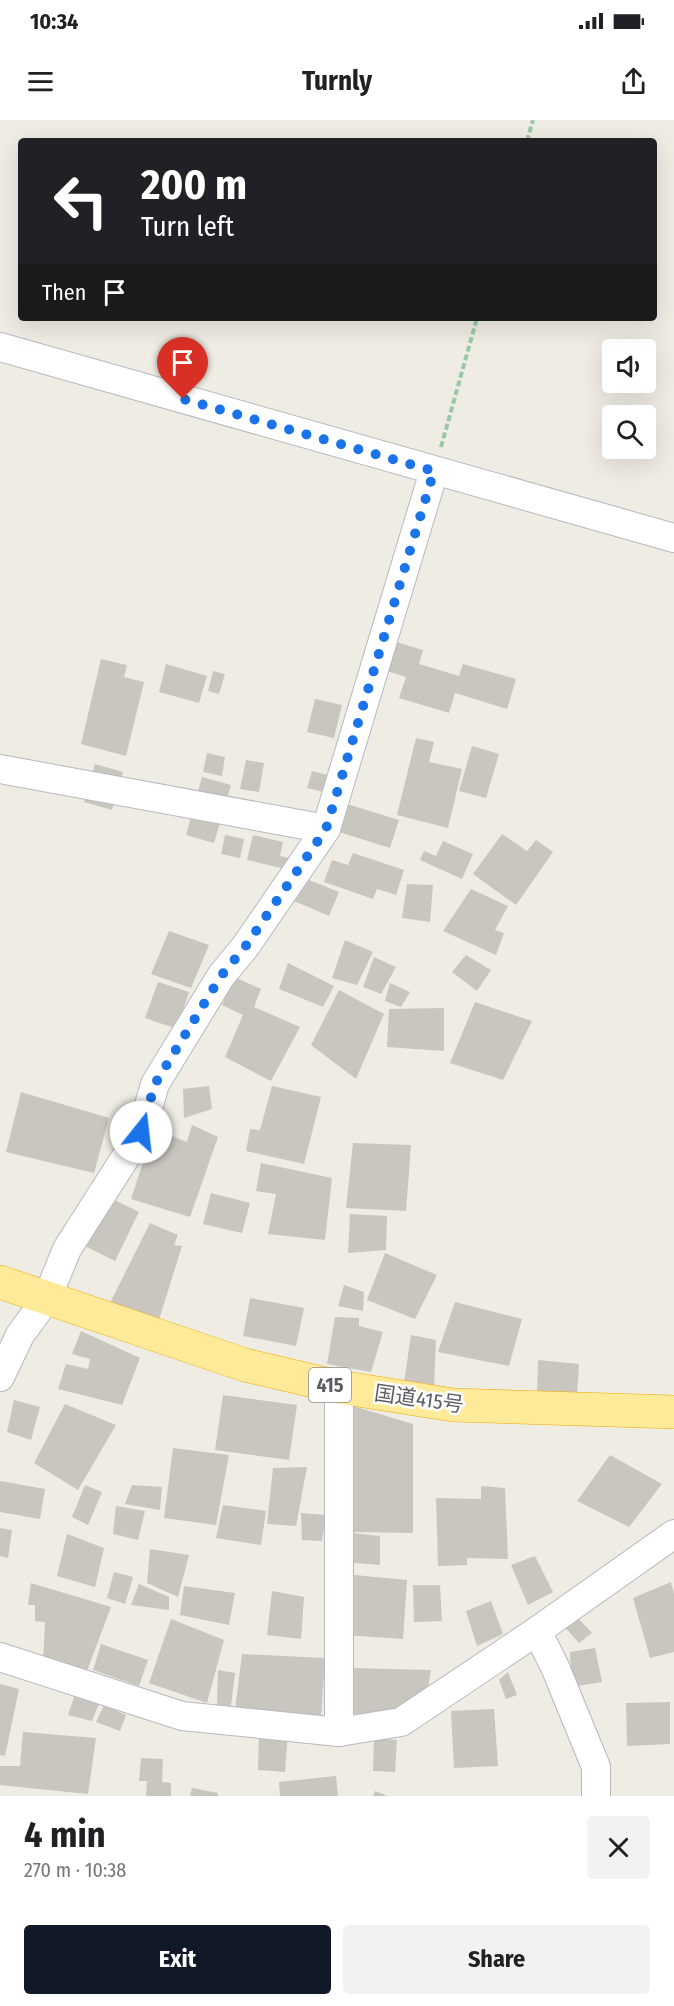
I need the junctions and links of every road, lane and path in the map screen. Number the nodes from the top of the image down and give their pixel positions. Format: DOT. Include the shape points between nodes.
graph roads {
  1 [pos="533,120"];
  2 [pos="528,138"];
  3 [pos="476,321"];
  4 [pos="0,347"];
  5 [pos="434,471"];
  6 [pos="674,538"];
  7 [pos="0,769"];
  8 [pos="326,829"];
  9 [pos="0,1282"];
  10 [pos="46,1298"];
  11 [pos="0,1377"];
  12 [pos="339,1387"];
  13 [pos="674,1413"];
  14 [pos="674,1534"];
  15 [pos="537,1631"];
  16 [pos="0,1657"];
  17 [pos="339,1732"];
  18 [pos="596,1796"];
  1 -- 2 [label="path"];
  3 -- 5 [label="path"];
  4 -- 5 [label="street"];
  5 -- 6 [label="street"];
  5 -- 8 [label="street"];
  7 -- 8 [label="street"];
  8 -- 10 [label="street" via="221,976 155,1084 141,1132 67,1249"];
  9 -- 10 [label="highway, 国道415号 / 415"];
  10 -- 11 [label="street" via="20,1335"];
  10 -- 12 [label="highway, 国道415号 / 415" via="245,1365"];
  12 -- 13 [label="highway, 国道415号 / 415" via="453,1405"];
  12 -- 17 [label="street"];
  14 -- 15 [label="street"];
  15 -- 17 [label="street" via="401,1722"];
  15 -- 18 [label="street" via="596,1767"];
  16 -- 17 [label="street" via="182,1716"];
}
